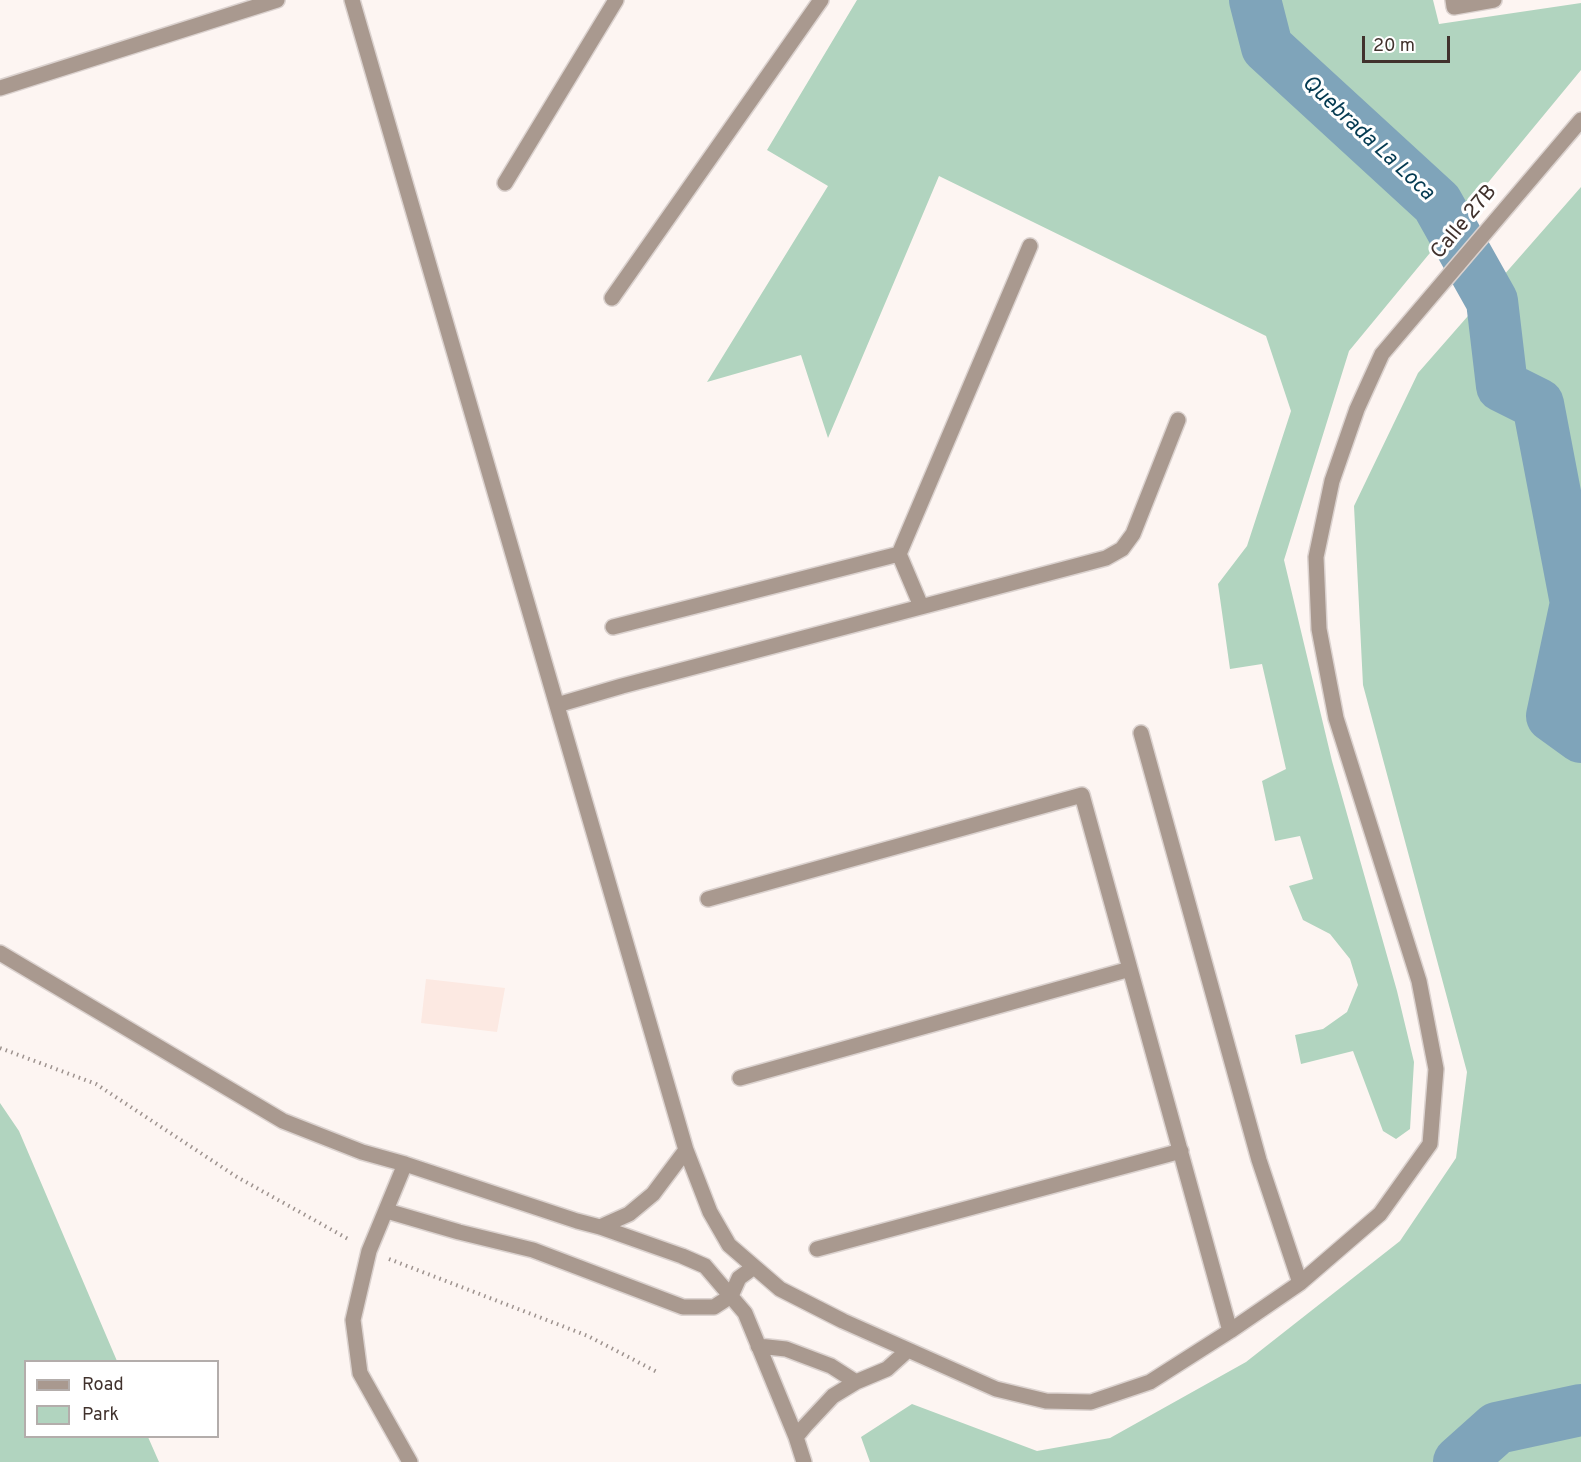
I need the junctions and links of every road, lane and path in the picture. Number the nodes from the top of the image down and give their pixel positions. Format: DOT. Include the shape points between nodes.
graph roads {
  1 [pos="277,0"];
  2 [pos="352,0"];
  3 [pos="616,0"];
  4 [pos="821,0"];
  5 [pos="1494,0"];
  6 [pos="1454,3"];
  7 [pos="0,88"];
  8 [pos="1581,120"];
  9 [pos="505,183"];
  10 [pos="1030,246"];
  11 [pos="612,298"];
  12 [pos="1178,420"];
  13 [pos="899,554"];
  14 [pos="921,606"];
  15 [pos="613,627"];
  16 [pos="557,705"];
  17 [pos="1141,733"];
  18 [pos="708,898"];
  19 [pos="0,953"];
  20 [pos="1130,969"];
  21 [pos="0,1048"];
  22 [pos="740,1078"];
  23 [pos="686,1150"];
  24 [pos="1181,1151"];
  25 [pos="405,1164"];
  26 [pos="387,1210"];
  27 [pos="600,1227"];
  28 [pos="817,1249"];
  29 [pos="369,1251"];
  30 [pos="754,1267"];
  31 [pos="1300,1282"];
  32 [pos="731,1296"];
  33 [pos="1230,1331"];
  34 [pos="758,1346"];
  35 [pos="908,1350"];
  36 [pos="659,1373"];
  37 [pos="856,1382"];
  38 [pos="796,1437"];
  39 [pos="410,1462"];
  40 [pos="804,1462"];
  1 -- 7 [label="street"];
  2 -- 16 [label="street, Calle 27B"];
  3 -- 9 [label="street"];
  4 -- 11 [label="street"];
  5 -- 6 [label="street"];
  8 -- 31 [label="street, Calle 27B" via="1382,354 1357,409 1332,481 1316,557 1319,629 1336,718 1419,981 1436,1069 1430,1144 1380,1214"];
  10 -- 13 [label="street"];
  12 -- 14 [label="street" via="1133,534 1122,549 1106,558"];
  13 -- 14 [label="street"];
  13 -- 15 [label="street"];
  14 -- 16 [label="street"];
  16 -- 23 [label="street, Calle 27B"];
  17 -- 31 [label="street" via="1259,1160"];
  18 -- 20 [label="street" via="1082,795"];
  19 -- 25 [label="street" via="283,1121"];
  20 -- 22 [label="street"];
  20 -- 24 [label="street"];
  21 -- 29 [label="path" via="96,1084 237,1177"];
  23 -- 27 [label="street" via="653,1194 628,1214"];
  23 -- 30 [label="street, Calle 27B" via="710,1212 729,1245"];
  24 -- 28 [label="street"];
  24 -- 33 [label="street"];
  25 -- 26 [label="street"];
  25 -- 27 [label="street"];
  26 -- 29 [label="street"];
  26 -- 32 [label="street" via="533,1250 683,1307 714,1307"];
  27 -- 32 [label="street" via="705,1266"];
  29 -- 36 [label="path" via="588,1336"];
  29 -- 39 [label="street" via="353,1320 360,1373"];
  30 -- 32 [label="street" via="740,1278"];
  30 -- 35 [label="street, Calle 27B" via="780,1289"];
  31 -- 33 [label="street, Calle 27B"];
  32 -- 34 [label="street" via="745,1313"];
  33 -- 35 [label="street, Calle 27B" via="1150,1382 1091,1402 1046,1401 996,1389"];
  34 -- 37 [label="street" via="786,1349 831,1366"];
  34 -- 38 [label="street"];
  35 -- 37 [label="street" via="887,1369"];
  37 -- 38 [label="street" via="833,1396"];
  38 -- 40 [label="street"];
}
